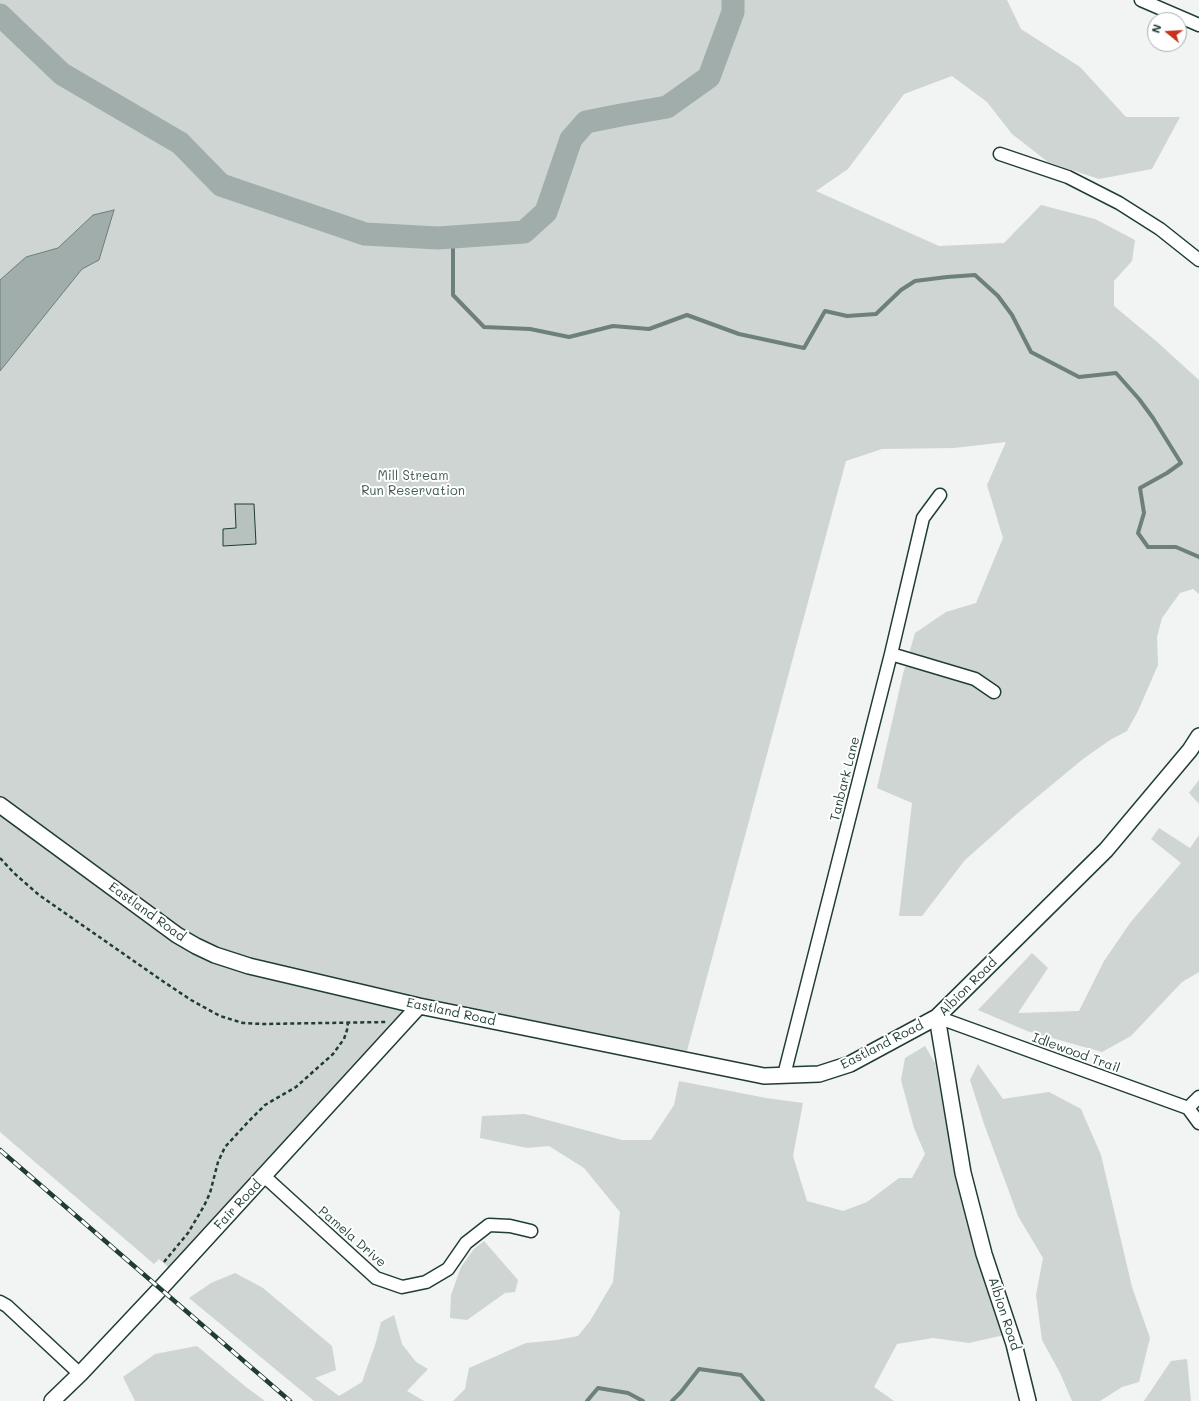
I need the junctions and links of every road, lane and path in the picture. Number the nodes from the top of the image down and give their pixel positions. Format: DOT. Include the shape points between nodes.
graph roads {
  1 [pos="1141,0"];
  2 [pos="1199,25"];
  3 [pos="1000,154"];
  4 [pos="1199,260"];
  5 [pos="940,495"];
  6 [pos="891,654"];
  7 [pos="994,692"];
  8 [pos="1199,736"];
  9 [pos="0,805"];
  10 [pos="0,858"];
  11 [pos="419,1006"];
  12 [pos="937,1017"];
  13 [pos="348,1022"];
  14 [pos="393,1023"];
  15 [pos="784,1075"];
  16 [pos="1199,1097"];
  17 [pos="1188,1108"];
  18 [pos="1199,1123"];
  19 [pos="264,1176"];
  20 [pos="531,1231"];
  21 [pos="161,1266"];
  22 [pos="0,1302"];
  23 [pos="80,1374"];
  24 [pos="52,1401"];
  25 [pos="1028,1401"];
  1 -- 2 [label="street"];
  3 -- 4 [label="street" via="1068,177 1119,203 1160,229"];
  5 -- 6 [label="street, Tanbark Lane" via="923,518"];
  6 -- 7 [label="street" via="975,679"];
  6 -- 15 [label="street, Tanbark Lane"];
  8 -- 12 [label="street, Albion Road" via="1106,850"];
  9 -- 11 [label="street, Eastland Road" via="177,935 196,946 248,966"];
  10 -- 13 [label="path" via="44,899 191,1000 220,1016 243,1023"];
  11 -- 15 [label="street, Eastland Road" via="764,1076"];
  11 -- 19 [label="street, Fair Road"];
  12 -- 15 [label="street, Eastland Road" via="850,1064 819,1074"];
  12 -- 17 [label="street, Idlewood Trail"];
  12 -- 25 [label="street, Albion Road" via="963,1173 984,1254 1014,1344"];
  13 -- 14 [label="path"];
  13 -- 21 [label="path" via="344,1039 333,1054 296,1087 265,1105 225,1147 204,1206 188,1233"];
  16 -- 17 [label="street"];
  17 -- 18 [label="street"];
  19 -- 20 [label="street, Pamela Drive" via="376,1278 402,1287 426,1282 448,1269 466,1243 489,1225"];
  19 -- 23 [label="street, Fair Road"];
  22 -- 23 [label="street"];
  23 -- 24 [label="street, Fair Road"];
}
